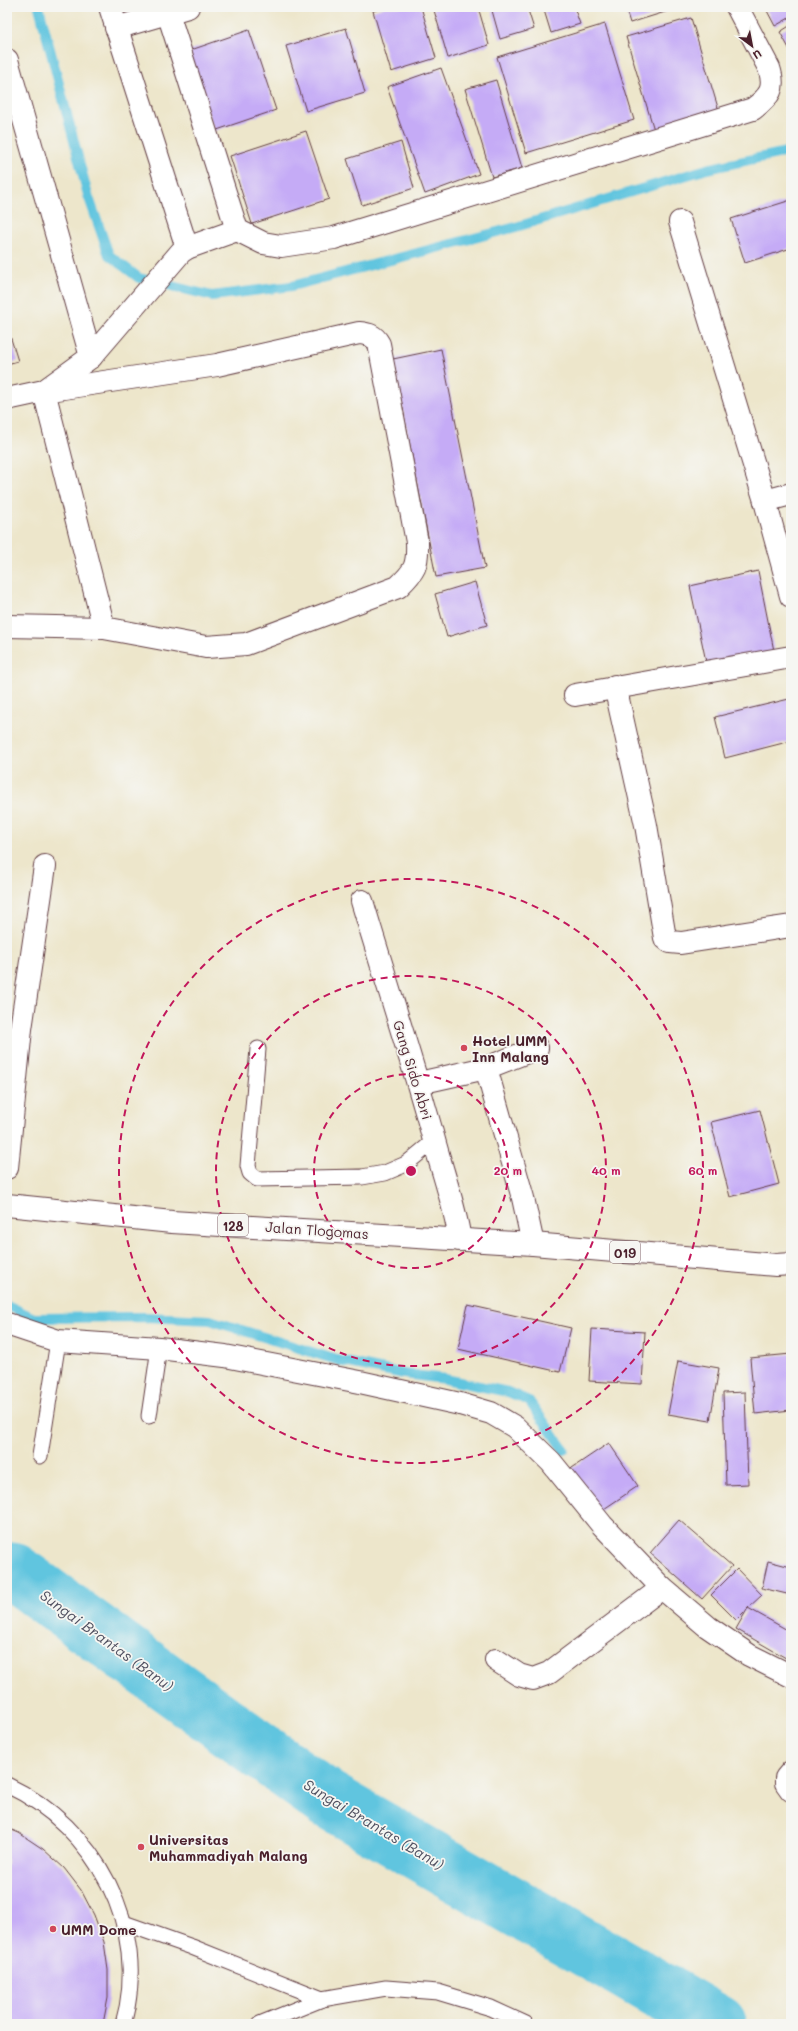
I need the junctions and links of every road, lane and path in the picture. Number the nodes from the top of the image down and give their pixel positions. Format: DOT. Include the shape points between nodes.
graph roads {
  1 [pos="110,7"];
  2 [pos="737,7"];
  3 [pos="178,10"];
  4 [pos="116,28"];
  5 [pos="7,60"];
  6 [pos="680,222"];
  7 [pos="237,230"];
  8 [pos="184,250"];
  9 [pos="91,357"];
  10 [pos="44,391"];
  11 [pos="7,399"];
  12 [pos="791,494"];
  13 [pos="765,501"];
  14 [pos="791,596"];
  15 [pos="7,626"];
  16 [pos="104,628"];
  17 [pos="791,657"];
  18 [pos="615,686"];
  19 [pos="576,695"];
  20 [pos="45,866"];
  21 [pos="362,901"];
  22 [pos="791,926"];
  23 [pos="537,1048"];
  24 [pos="258,1049"];
  25 [pos="486,1068"];
  26 [pos="419,1083"];
  27 [pos="434,1141"];
  28 [pos="7,1168"];
  29 [pos="7,1205"];
  30 [pos="460,1240"];
  31 [pos="533,1244"];
  32 [pos="791,1264"];
  33 [pos="7,1324"];
  34 [pos="58,1342"];
  35 [pos="159,1348"];
  36 [pos="150,1416"];
  37 [pos="40,1456"];
  38 [pos="662,1588"];
  39 [pos="496,1660"];
  40 [pos="791,1676"];
  41 [pos="791,1772"];
  42 [pos="7,1785"];
  43 [pos="791,1790"];
  44 [pos="124,1923"];
  45 [pos="322,1999"];
  46 [pos="123,2024"];
  47 [pos="260,2024"];
  48 [pos="526,2024"];
  1 -- 4 [label="street"];
  2 -- 7 [label="street" via="772,78 772,87 766,99 753,109 334,238 281,246 263,243"];
  3 -- 4 [label="street"];
  3 -- 7 [label="street"];
  4 -- 8 [label="street"];
  5 -- 9 [label="street"];
  6 -- 13 [label="street"];
  7 -- 8 [label="street"];
  8 -- 9 [label="street"];
  9 -- 10 [label="street"];
  10 -- 11 [label="street"];
  10 -- 16 [label="street"];
  10 -- 16 [label="street" via="218,365 359,333 372,335 379,344 417,542 418,556 412,573 398,587 246,644 206,647"];
  12 -- 13 [label="street"];
  13 -- 14 [label="street"];
  15 -- 16 [label="street"];
  17 -- 18 [label="street"];
  18 -- 19 [label="street"];
  18 -- 22 [label="street" via="646,826 666,938 670,942 681,943"];
  20 -- 28 [label="street" via="21,1029"];
  21 -- 26 [label="street, Gang Sido Abri" via="394,1010"];
  23 -- 25 [label="street"];
  24 -- 27 [label="lane" via="248,1166 250,1173 257,1179 362,1177 385,1173 406,1164"];
  25 -- 26 [label="street"];
  25 -- 31 [label="street" via="523,1198"];
  26 -- 27 [label="street, Gang Sido Abri"];
  27 -- 30 [label="street, Gang Sido Abri" via="456,1216"];
  29 -- 30 [label="street, Jalan Tlogomas / 128" via="172,1222"];
  30 -- 31 [label="street, 019"];
  31 -- 32 [label="street, 019" via="776,1265"];
  33 -- 34 [label="street"];
  34 -- 35 [label="street"];
  34 -- 37 [label="lane"];
  35 -- 36 [label="lane"];
  35 -- 38 [label="street" via="225,1356 360,1382 491,1413 515,1427 551,1462 602,1525"];
  38 -- 39 [label="street" via="549,1673 533,1679 519,1675"];
  38 -- 40 [label="street" via="708,1627 748,1655"];
  41 -- 43 [label="street" via="786,1778 786,1783"];
  42 -- 44 [label="lane" via="47,1808 87,1847 103,1871"];
  44 -- 45 [label="lane"];
  44 -- 46 [label="lane" via="129,1953 130,1984"];
  45 -- 47 [label="lane"];
  45 -- 48 [label="lane" via="386,1988 438,1992 492,2008"];
}
